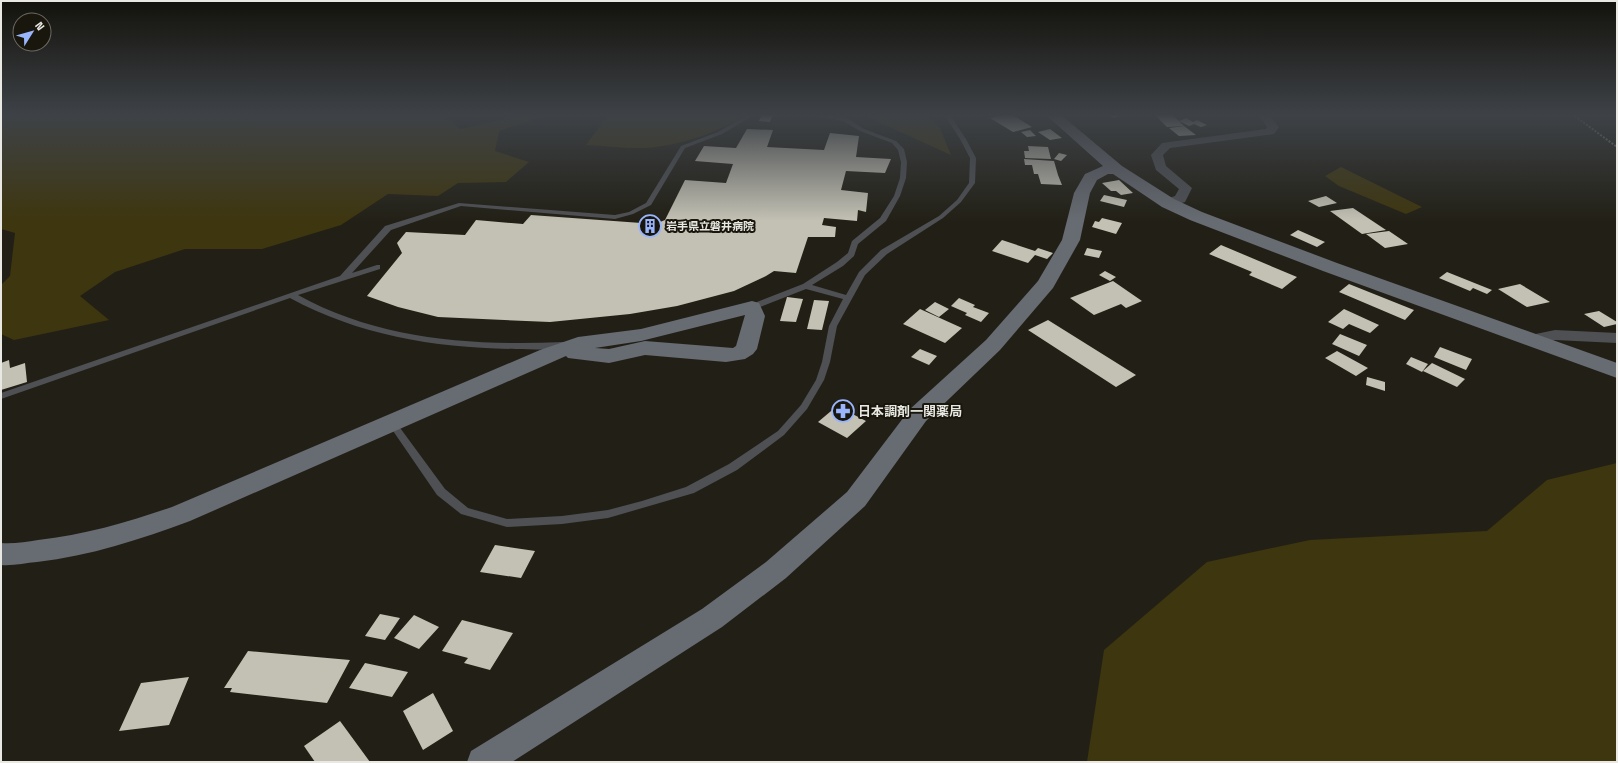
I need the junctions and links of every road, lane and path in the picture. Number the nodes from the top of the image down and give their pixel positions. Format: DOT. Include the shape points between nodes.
graph roads {
  1 [pos="681,150"];
  2 [pos="901,150"];
  3 [pos="968,150"];
  4 [pos="1093,150"];
  5 [pos="1162,150"];
  6 [pos="1116,169"];
  7 [pos="1168,203"];
  8 [pos="377,267"];
  9 [pos="342,279"];
  10 [pos="806,286"];
  11 [pos="291,295"];
  12 [pos="848,298"];
  13 [pos="752,307"];
  14 [pos="1617,338"];
  15 [pos="1532,340"];
  16 [pos="578,344"];
  17 [pos="1617,371"];
  18 [pos="1,396"];
  19 [pos="392,423"];
  20 [pos="1,554"];
  21 [pos="483,762"];
  1 -- 9 [label="lane" via="649,204 635,212 615,217 461,204 388,228"];
  2 -- 10 [label="lane" via="904,162 903,178 897,196 883,218 855,243 851,254 840,264"];
  3 -- 12 [label="lane" via="973,158 972,183 959,201 940,217 884,252 862,274"];
  4 -- 6 [label="street"];
  5 -- 7 [label="street" via="1157,155 1160,166 1186,188 1180,199"];
  6 -- 7 [label="street"];
  6 -- 21 [label="street" via="1105,170 1090,177 1082,193 1071,240 1046,284 992,345 918,415 856,499 776,570 712,618"];
  7 -- 15 [label="street" via="1233,231"];
  8 -- 9 [label="lane"];
  9 -- 11 [label="lane"];
  10 -- 12 [label="lane"];
  10 -- 13 [label="lane"];
  11 -- 16 [label="lane" via="348,322 388,333 481,345 536,347"];
  11 -- 18 [label="lane"];
  12 -- 19 [label="lane" via="833,326 820,380 804,407 781,433 727,471 690,490 642,505 608,514 507,523 465,511 441,492"];
  13 -- 16 [label="street" via="678,327"];
  13 -- 16 [label="street" via="755,316 754,326 746,349 738,354 645,348 609,356 575,353"];
  14 -- 15 [label="street" via="1555,335"];
  15 -- 17 [label="street"];
  16 -- 19 [label="street"];
  19 -- 20 [label="street" via="157,523 108,538 54,550"];
}
